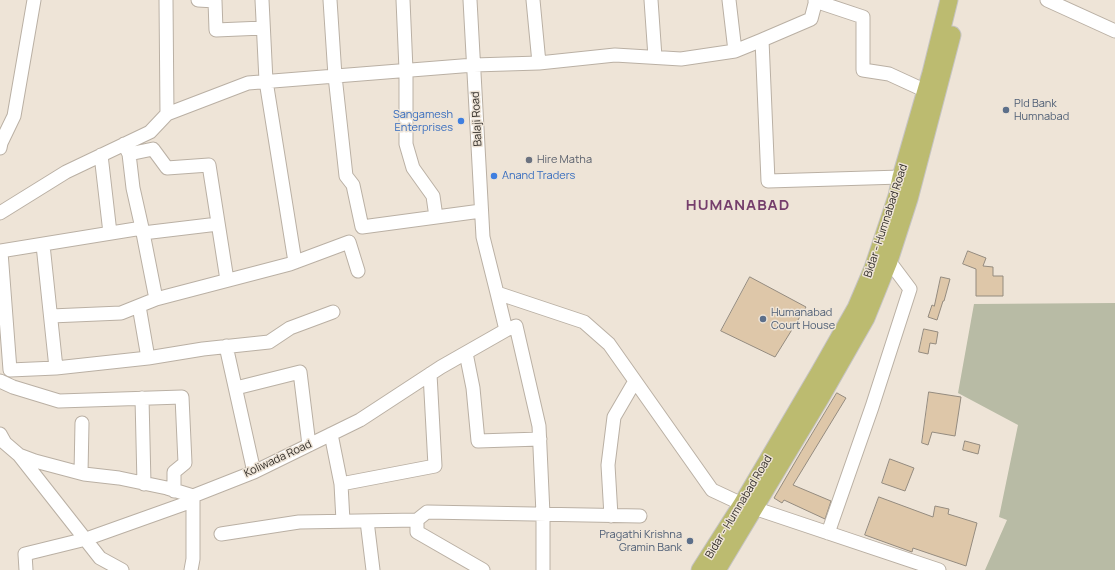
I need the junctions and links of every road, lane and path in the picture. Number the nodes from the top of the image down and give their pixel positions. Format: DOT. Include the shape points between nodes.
graph roads {
  1 [pos="34,0"];
  2 [pos="166,0"];
  3 [pos="198,0"];
  4 [pos="262,0"];
  5 [pos="330,0"];
  6 [pos="403,0"];
  7 [pos="470,0"];
  8 [pos="533,0"];
  9 [pos="651,0"];
  10 [pos="729,0"];
  11 [pos="816,0"];
  12 [pos="949,0"];
  13 [pos="960,0"];
  14 [pos="1047,0"];
  15 [pos="263,28"];
  16 [pos="1115,31"];
  17 [pos="762,40"];
  18 [pos="735,51"];
  19 [pos="655,57"];
  20 [pos="539,63"];
  21 [pos="474,65"];
  22 [pos="406,70"];
  23 [pos="335,76"];
  24 [pos="266,82"];
  25 [pos="926,91"];
  26 [pos="167,114"];
  27 [pos="0,148"];
  28 [pos="126,149"];
  29 [pos="101,155"];
  30 [pos="901,177"];
  31 [pos="481,211"];
  32 [pos="0,213"];
  33 [pos="436,217"];
  34 [pos="218,224"];
  35 [pos="142,230"];
  36 [pos="110,233"];
  37 [pos="43,245"];
  38 [pos="0,252"];
  39 [pos="889,261"];
  40 [pos="295,262"];
  41 [pos="358,271"];
  42 [pos="227,280"];
  43 [pos="497,293"];
  44 [pos="156,299"];
  45 [pos="139,306"];
  46 [pos="333,312"];
  47 [pos="51,316"];
  48 [pos="506,330"];
  49 [pos="226,346"];
  50 [pos="466,353"];
  51 [pos="148,358"];
  52 [pos="56,368"];
  53 [pos="430,374"];
  54 [pos="0,380"];
  55 [pos="635,381"];
  56 [pos="236,388"];
  57 [pos="142,398"];
  58 [pos="82,422"];
  59 [pos="0,434"];
  60 [pos="331,434"];
  61 [pos="540,439"];
  62 [pos="309,445"];
  63 [pos="19,455"];
  64 [pos="254,472"];
  65 [pos="81,473"];
  66 [pos="144,484"];
  67 [pos="341,484"];
  68 [pos="174,491"];
  69 [pos="193,496"];
  70 [pos="748,506"];
  71 [pos="543,514"];
  72 [pos="611,516"];
  73 [pos="640,516"];
  74 [pos="417,520"];
  75 [pos="343,521"];
  76 [pos="367,521"];
  77 [pos="828,532"];
  78 [pos="221,534"];
  79 [pos="86,539"];
  80 [pos="925,567"];
  81 [pos="26,570"];
  82 [pos="122,570"];
  83 [pos="191,570"];
  84 [pos="373,570"];
  85 [pos="483,570"];
  86 [pos="543,570"];
  87 [pos="700,570"];
  88 [pos="717,570"];
  89 [pos="939,570"];
  1 -- 27 [label="street" via="14,116"];
  2 -- 26 [label="street"];
  3 -- 15 [label="street" via="215,1 216,30"];
  4 -- 15 [label="street"];
  5 -- 23 [label="street"];
  6 -- 22 [label="street"];
  7 -- 21 [label="street, Balaji Road"];
  8 -- 20 [label="street"];
  9 -- 19 [label="street"];
  10 -- 18 [label="street"];
  11 -- 17 [label="street" via="811,18"];
  11 -- 25 [label="street" via="863,17 863,70 889,74"];
  12 -- 25 [label="main road, Bidar - Humnabad Road"];
  13 -- 39 [label="main road, Bidar - Humnabad Road" via="927,133"];
  14 -- 16 [label="street"];
  15 -- 24 [label="street"];
  17 -- 18 [label="street"];
  17 -- 30 [label="street" via="768,181"];
  18 -- 19 [label="street" via="681,59"];
  19 -- 20 [label="street" via="615,55"];
  20 -- 21 [label="street"];
  21 -- 22 [label="street"];
  21 -- 31 [label="street, Balaji Road"];
  22 -- 23 [label="street"];
  22 -- 33 [label="street" via="406,144 413,168 433,196"];
  23 -- 24 [label="street"];
  23 -- 33 [label="street" via="346,176 353,185 362,227"];
  24 -- 26 [label="street" via="248,83"];
  24 -- 40 [label="street"];
  25 -- 30 [label="main road, Bidar - Humnabad Road"];
  26 -- 28 [label="street" via="150,132"];
  28 -- 29 [label="street"];
  28 -- 34 [label="street" via="153,149 167,168 208,165"];
  28 -- 35 [label="street"];
  29 -- 32 [label="street" via="66,172"];
  29 -- 36 [label="street"];
  30 -- 70 [label="main road, Bidar - Humnabad Road" via="873,268 856,308"];
  31 -- 33 [label="street"];
  31 -- 43 [label="street, Balaji Road" via="483,237"];
  34 -- 35 [label="street"];
  34 -- 42 [label="street"];
  35 -- 36 [label="street"];
  35 -- 44 [label="street"];
  36 -- 37 [label="street"];
  37 -- 38 [label="street"];
  37 -- 47 [label="street"];
  38 -- 52 [label="street" via="10,370"];
  39 -- 70 [label="main road, Bidar - Humnabad Road" via="866,318 821,397"];
  39 -- 77 [label="street" via="910,289 872,408"];
  40 -- 41 [label="street" via="349,242"];
  40 -- 42 [label="street"];
  42 -- 44 [label="street"];
  43 -- 48 [label="street"];
  43 -- 55 [label="street" via="584,322 608,344"];
  44 -- 45 [label="street"];
  45 -- 47 [label="street" via="121,313"];
  45 -- 51 [label="street"];
  46 -- 49 [label="street" via="290,328 269,342"];
  47 -- 52 [label="street"];
  48 -- 50 [label="street, Koliwada Road"];
  48 -- 61 [label="street" via="516,326"];
  49 -- 51 [label="street"];
  49 -- 56 [label="street"];
  50 -- 53 [label="street, Koliwada Road"];
  50 -- 61 [label="street" via="473,388 478,441"];
  51 -- 52 [label="street"];
  53 -- 60 [label="street, Koliwada Road" via="360,420"];
  53 -- 67 [label="street" via="435,466"];
  54 -- 57 [label="street" via="13,387 59,401"];
  55 -- 70 [label="street" via="712,490"];
  55 -- 72 [label="street" via="614,417 608,465"];
  56 -- 62 [label="street" via="300,372"];
  56 -- 64 [label="street"];
  57 -- 66 [label="street"];
  57 -- 68 [label="street" via="182,397 185,463 174,472"];
  58 -- 65 [label="street"];
  59 -- 63 [label="street"];
  60 -- 62 [label="street, Koliwada Road"];
  60 -- 67 [label="street"];
  61 -- 71 [label="street"];
  62 -- 64 [label="street, Koliwada Road"];
  63 -- 65 [label="street"];
  63 -- 79 [label="street"];
  64 -- 69 [label="street, Koliwada Road"];
  65 -- 66 [label="street"];
  66 -- 68 [label="street"];
  67 -- 75 [label="street"];
  68 -- 69 [label="street"];
  69 -- 79 [label="street, Koliwada Road" via="187,503"];
  69 -- 83 [label="street"];
  70 -- 77 [label="street"];
  70 -- 87 [label="main road, Bidar - Humnabad Road"];
  70 -- 88 [label="main road, Bidar - Humnabad Road"];
  71 -- 72 [label="street"];
  71 -- 74 [label="street" via="427,512"];
  71 -- 86 [label="street"];
  72 -- 73 [label="street"];
  74 -- 76 [label="street"];
  74 -- 85 [label="street" via="417,532"];
  75 -- 76 [label="street"];
  75 -- 78 [label="street" via="299,522"];
  76 -- 84 [label="street"];
  77 -- 80 [label="street"];
  79 -- 81 [label="street, Koliwada Road" via="25,554"];
  79 -- 82 [label="street" via="100,558"];
  80 -- 89 [label="street"];
}
